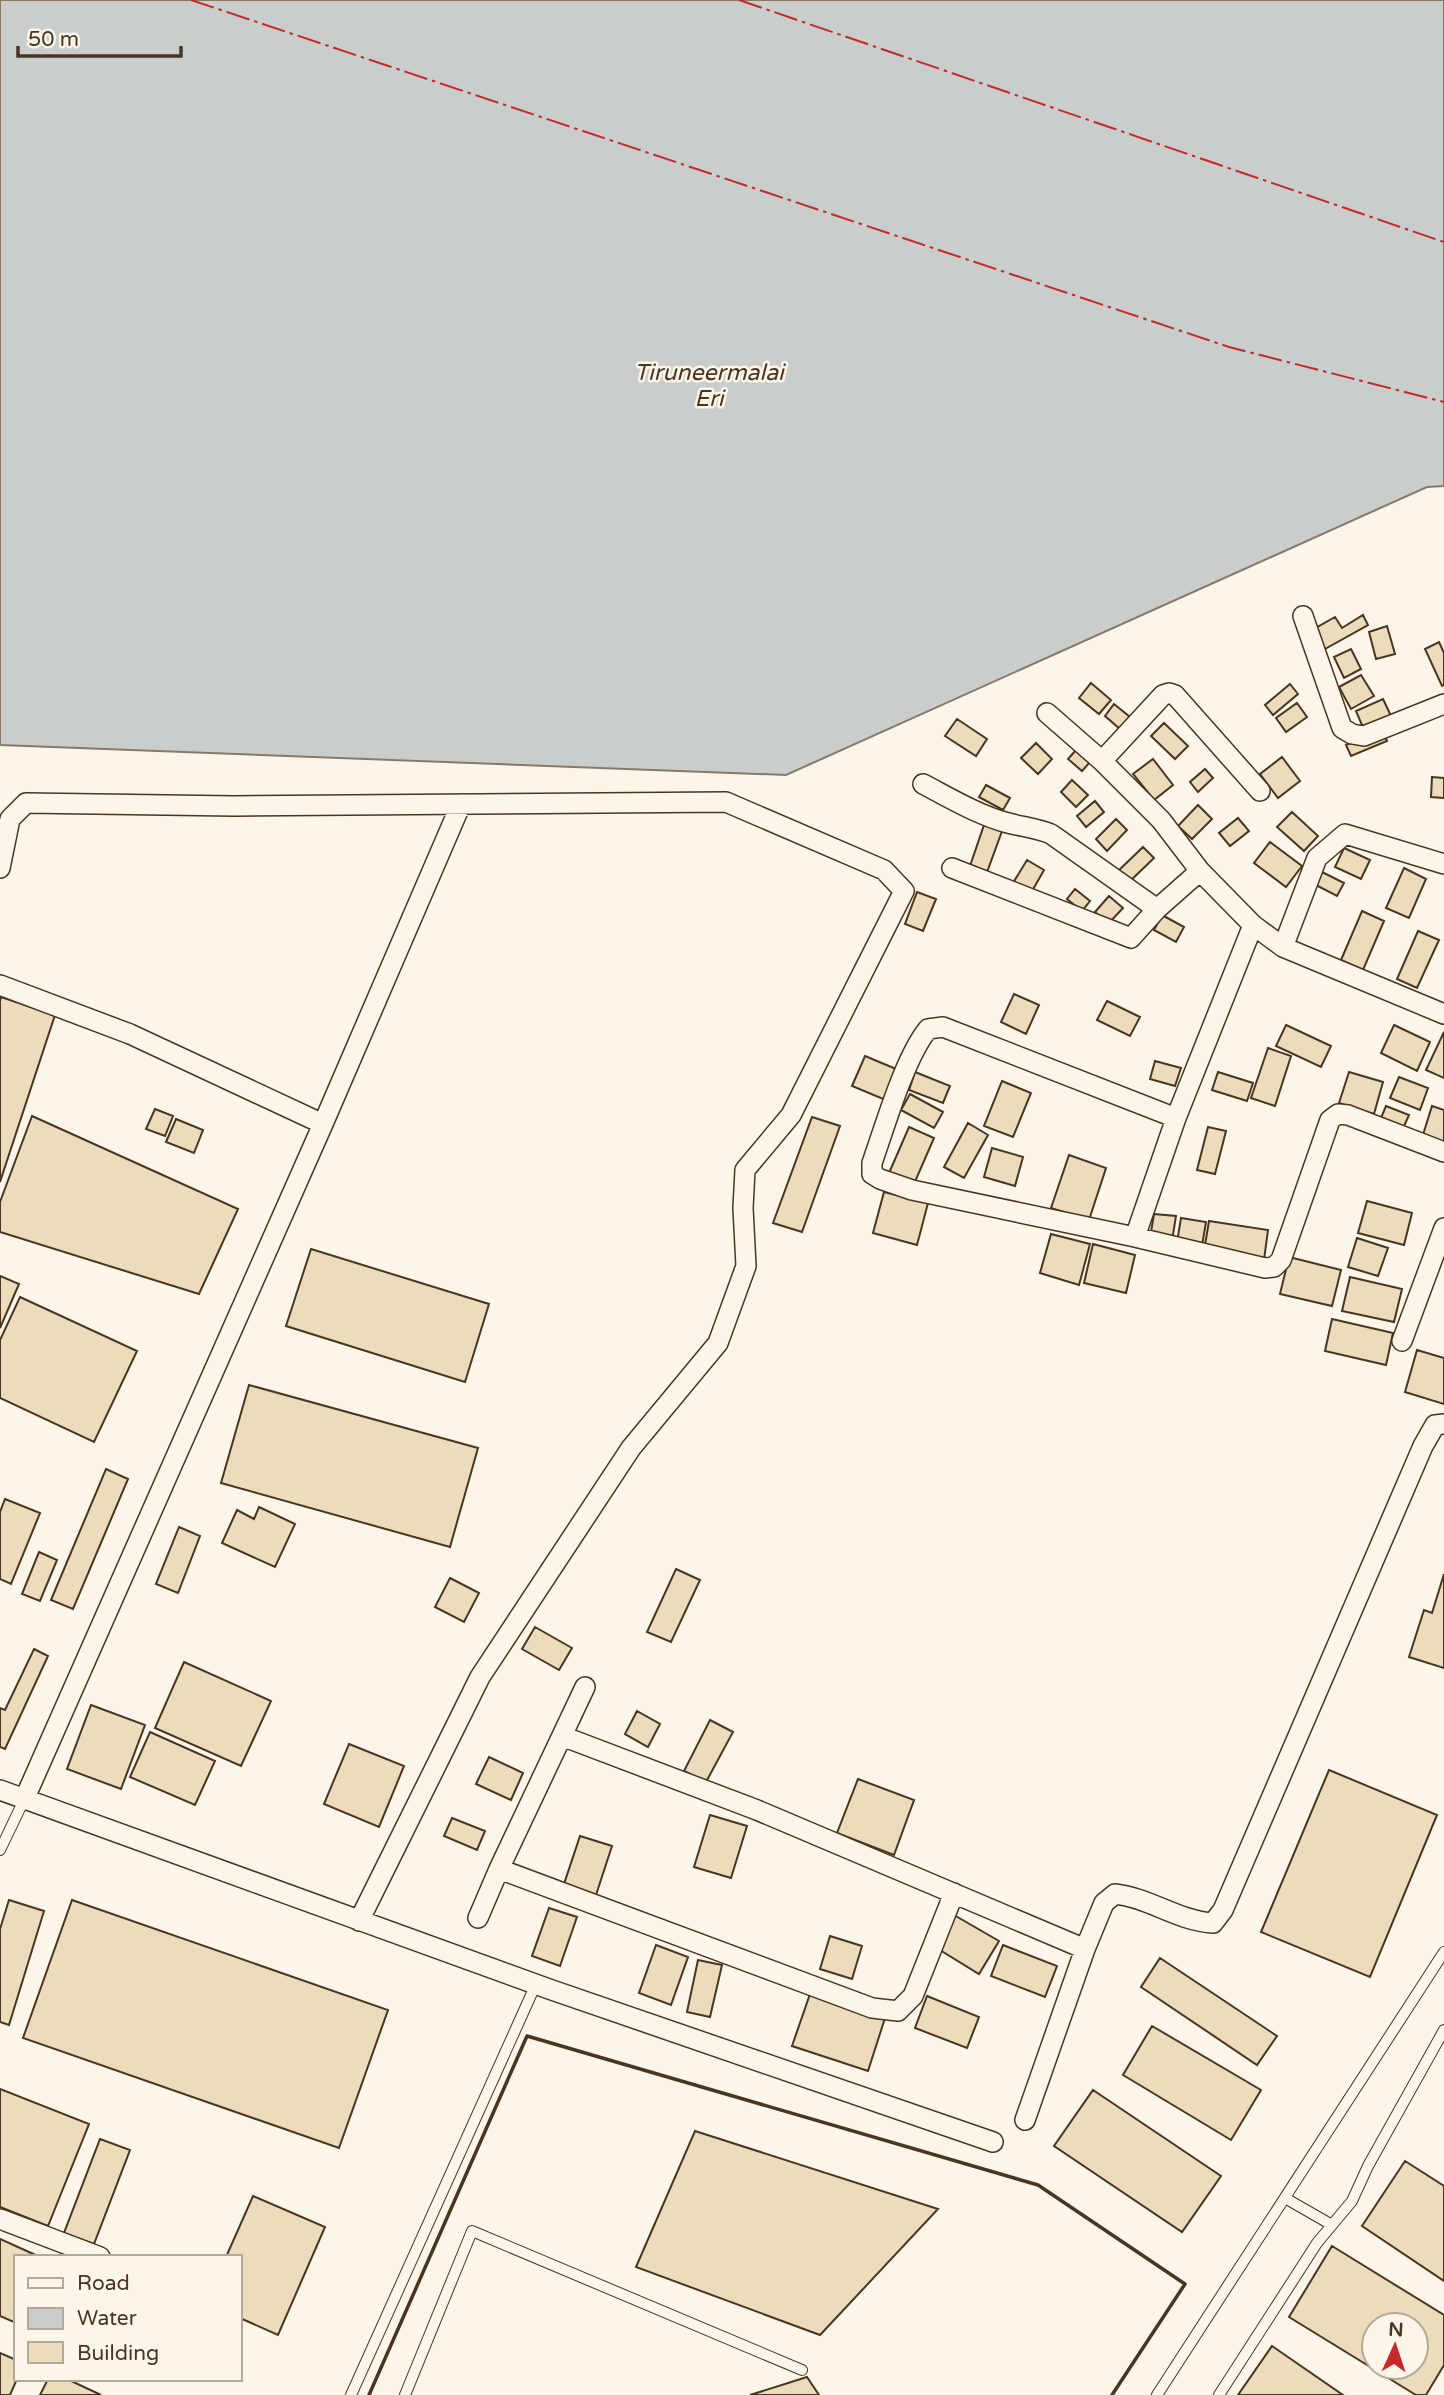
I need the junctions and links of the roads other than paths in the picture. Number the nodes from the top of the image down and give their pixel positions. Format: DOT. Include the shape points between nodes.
graph roads {
  1 [pos="1303,616"];
  2 [pos="1444,704"];
  3 [pos="1047,713"];
  4 [pos="1102,761"];
  5 [pos="923,784"];
  6 [pos="1260,791"];
  7 [pos="461,804"];
  8 [pos="1444,864"];
  9 [pos="0,868"];
  10 [pos="952,868"];
  11 [pos="1200,871"];
  12 [pos="1157,909"];
  13 [pos="1254,925"];
  14 [pos="1283,947"];
  15 [pos="0,985"];
  16 [pos="1444,1014"];
  17 [pos="1176,1118"];
  18 [pos="323,1124"];
  19 [pos="1444,1152"];
  20 [pos="1444,1228"];
  21 [pos="1135,1237"];
  22 [pos="1402,1341"];
  23 [pos="1444,1424"];
  24 [pos="585,1687"];
  25 [pos="562,1736"];
  26 [pos="0,1790"];
  27 [pos="23,1800"];
  28 [pos="0,1850"];
  29 [pos="499,1869"];
  30 [pos="954,1893"];
  31 [pos="478,1918"];
  32 [pos="359,1921"];
  33 [pos="1085,1949"];
  34 [pos="1444,1952"];
  35 [pos="536,1984"];
  36 [pos="1444,2030"];
  37 [pos="1024,2120"];
  38 [pos="993,2142"];
  39 [pos="1285,2198"];
  40 [pos="0,2219"];
  41 [pos="1332,2225"];
  42 [pos="95,2255"];
  43 [pos="802,2371"];
  44 [pos="351,2395"];
  45 [pos="405,2395"];
  46 [pos="1157,2395"];
  47 [pos="1219,2395"];
  1 -- 2 [label="street" via="1342,728 1364,736"];
  3 -- 4 [label="street"];
  4 -- 6 [label="street" via="1169,693"];
  4 -- 11 [label="street" via="1161,820"];
  5 -- 12 [label="street" via="983,814 1051,834"];
  7 -- 9 [label="street" via="26,803 9,819"];
  7 -- 18 [label="street"];
  7 -- 32 [label="street" via="726,802 884,870 904,891 791,1115 745,1170 746,1266 718,1343 632,1448 480,1678"];
  8 -- 14 [label="street" via="1345,834 1317,858"];
  10 -- 12 [label="street" via="1125,937 1136,935"];
  11 -- 12 [label="street"];
  11 -- 13 [label="street"];
  13 -- 14 [label="street"];
  13 -- 17 [label="street"];
  14 -- 16 [label="street"];
  15 -- 18 [label="street" via="130,1034"];
  17 -- 21 [label="street"];
  17 -- 21 [label="street" via="943,1027 928,1029 919,1040 872,1163 872,1174 912,1190"];
  18 -- 27 [label="street"];
  19 -- 21 [label="street" via="1338,1114 1330,1120 1281,1260 1274,1267"];
  20 -- 22 [label="street"];
  23 -- 33 [label="street" via="1435,1425 1423,1446 1223,1910 1213,1923 1195,1922 1115,1894 1104,1903"];
  24 -- 25 [label="street"];
  25 -- 29 [label="street"];
  25 -- 30 [label="street"];
  26 -- 27 [label="street"];
  27 -- 28 [label="lane"];
  27 -- 32 [label="street"];
  29 -- 30 [label="street" via="872,2008 898,2011 913,1996"];
  29 -- 31 [label="street"];
  30 -- 33 [label="street"];
  32 -- 35 [label="street"];
  33 -- 37 [label="street"];
  34 -- 39 [label="lane"];
  35 -- 38 [label="street"];
  35 -- 44 [label="lane"];
  36 -- 41 [label="lane" via="1352,2202"];
  39 -- 41 [label="lane"];
  39 -- 46 [label="lane"];
  40 -- 42 [label="street"];
  41 -- 47 [label="lane"];
  43 -- 45 [label="lane" via="472,2231"];
}
